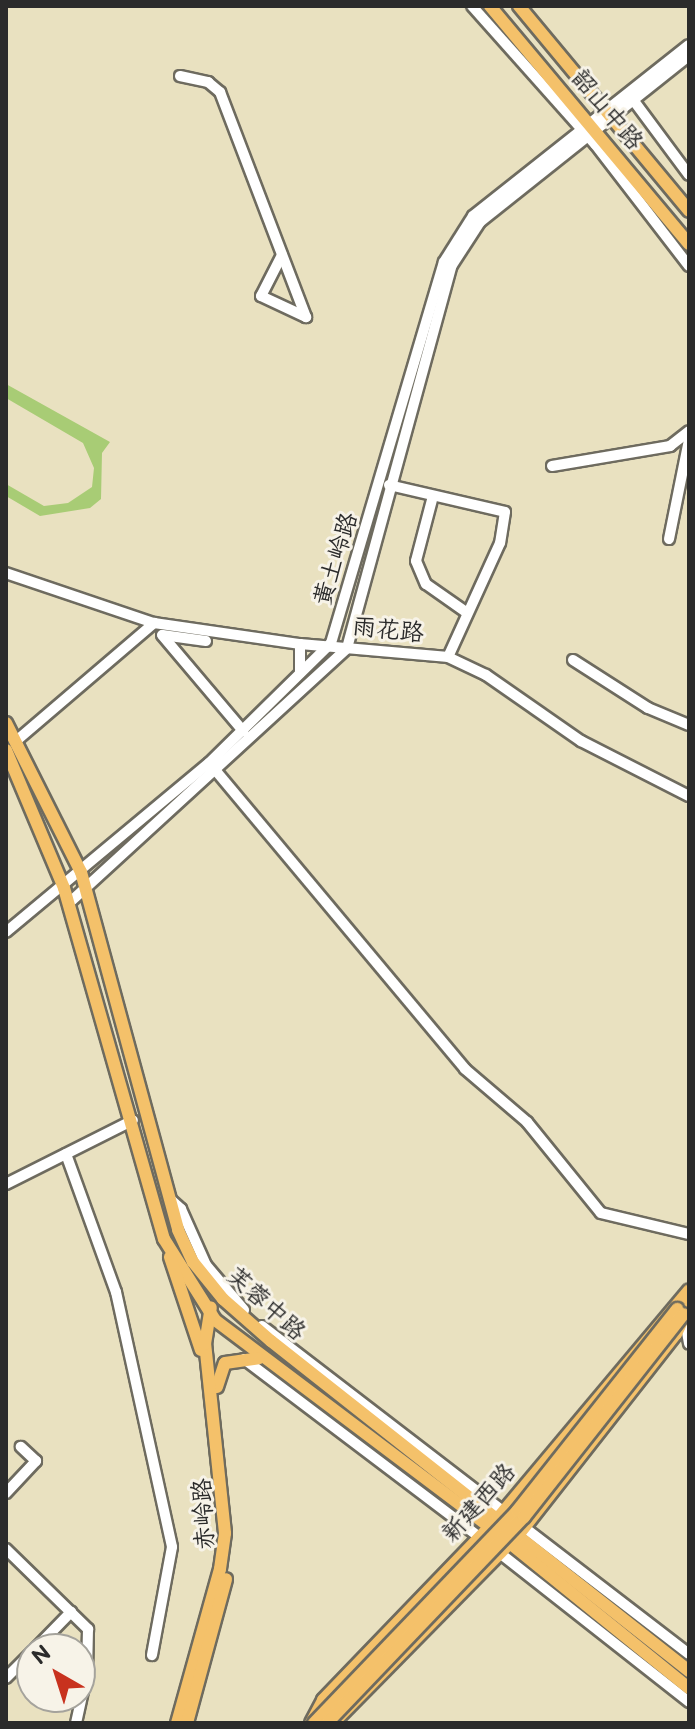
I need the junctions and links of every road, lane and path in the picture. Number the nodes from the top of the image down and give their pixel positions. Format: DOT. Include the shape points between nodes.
graph roads {
  1 [pos="472,6"];
  2 [pos="490,6"];
  3 [pos="519,6"];
  4 [pos="689,45"];
  5 [pos="689,56"];
  6 [pos="180,76"];
  7 [pos="634,101"];
  8 [pos="611,113"];
  9 [pos="588,130"];
  10 [pos="689,175"];
  11 [pos="689,211"];
  12 [pos="689,244"];
  13 [pos="282,255"];
  14 [pos="689,266"];
  15 [pos="689,431"];
  16 [pos="689,440"];
  17 [pos="552,466"];
  18 [pos="389,485"];
  19 [pos="433,496"];
  20 [pos="669,539"];
  21 [pos="6,573"];
  22 [pos="466,612"];
  23 [pos="154,623"];
  24 [pos="206,641"];
  25 [pos="331,643"];
  26 [pos="300,644"];
  27 [pos="347,648"];
  28 [pos="448,657"];
  29 [pos="573,660"];
  30 [pos="300,673"];
  31 [pos="6,723"];
  32 [pos="689,725"];
  33 [pos="243,731"];
  34 [pos="11,746"];
  35 [pos="212,766"];
  36 [pos="689,796"];
  37 [pos="81,872"];
  38 [pos="64,888"];
  39 [pos="86,890"];
  40 [pos="68,904"];
  41 [pos="6,932"];
  42 [pos="133,1120"];
  43 [pos="66,1154"];
  44 [pos="6,1184"];
  45 [pos="168,1197"];
  46 [pos="689,1234"];
  47 [pos="164,1239"];
  48 [pos="689,1290"];
  49 [pos="220,1296"];
  50 [pos="683,1309"];
  51 [pos="212,1316"];
  52 [pos="689,1344"];
  53 [pos="243,1358"];
  54 [pos="259,1358"];
  55 [pos="207,1364"];
  56 [pos="217,1387"];
  57 [pos="21,1447"];
  58 [pos="6,1493"];
  59 [pos="497,1518"];
  60 [pos="518,1535"];
  61 [pos="479,1538"];
  62 [pos="6,1549"];
  63 [pos="501,1554"];
  64 [pos="71,1612"];
  65 [pos="50,1633"];
  66 [pos="685,1652"];
  67 [pos="152,1655"];
  68 [pos="689,1671"];
  69 [pos="689,1688"];
  70 [pos="689,1702"];
  71 [pos="76,1723"];
  72 [pos="177,1723"];
  73 [pos="187,1723"];
  74 [pos="312,1723"];
  75 [pos="330,1723"];
  1 -- 9 [label="street"];
  2 -- 9 [label="main road, 韶山中路"];
  3 -- 8 [label="main road, 韶山中路"];
  4 -- 8 [label="street"];
  5 -- 7 [label="street"];
  6 -- 13 [label="street" via="208,82 220,92"];
  7 -- 8 [label="street"];
  7 -- 10 [label="street"];
  8 -- 9 [label="street"];
  8 -- 11 [label="main road, 韶山中路"];
  9 -- 12 [label="main road, 韶山中路"];
  9 -- 14 [label="street"];
  9 -- 18 [label="street, 黄土岭路" via="480,222 452,265"];
  9 -- 25 [label="street, 黄土岭路" via="473,216 444,262"];
  13 -- 13 [label="street" via="261,296 306,317 296,292"];
  15 -- 17 [label="street" via="670,446"];
  16 -- 20 [label="street"];
  18 -- 19 [label="street"];
  18 -- 27 [label="street, 黄土岭路"];
  19 -- 22 [label="street" via="416,561 426,584"];
  19 -- 22 [label="street" via="505,512 500,543"];
  21 -- 23 [label="street, 雨花路"];
  22 -- 28 [label="street"];
  23 -- 26 [label="street, 雨花路"];
  23 -- 34 [label="street"];
  24 -- 33 [label="street" via="162,635"];
  25 -- 26 [label="street, 雨花路"];
  25 -- 27 [label="street, 雨花路"];
  25 -- 30 [label="street, 黄土岭路"];
  26 -- 30 [label="street"];
  27 -- 28 [label="street, 雨花路"];
  27 -- 35 [label="street, 黄土岭路"];
  28 -- 36 [label="street, 雨花路" via="486,675 581,741"];
  29 -- 32 [label="street" via="648,708"];
  30 -- 33 [label="street, 黄土岭路"];
  31 -- 34 [label="main road, 芙蓉中路"];
  33 -- 35 [label="street, 黄土岭路"];
  34 -- 37 [label="main road, 芙蓉中路"];
  34 -- 38 [label="main road, 芙蓉中路"];
  35 -- 37 [label="street, 黄土岭路"];
  35 -- 39 [label="street, 黄土岭路"];
  35 -- 46 [label="street" via="465,1069 527,1122 601,1213"];
  37 -- 38 [label="street, 黄土岭路"];
  37 -- 39 [label="main road, 芙蓉中路"];
  38 -- 40 [label="main road, 芙蓉中路"];
  38 -- 41 [label="street, 黄土岭路"];
  39 -- 40 [label="street, 黄土岭路"];
  39 -- 45 [label="main road, 芙蓉中路"];
  40 -- 42 [label="main road, 芙蓉中路"];
  42 -- 43 [label="street"];
  42 -- 47 [label="main road, 芙蓉中路"];
  43 -- 44 [label="street"];
  43 -- 67 [label="street" via="116,1292 172,1547"];
  45 -- 49 [label="main road, 芙蓉中路" via="193,1262"];
  45 -- 59 [label="street" via="181,1209 221,1286 255,1321"];
  47 -- 51 [label="main road, 芙蓉中路"];
  47 -- 55 [label="main road, 赤岭路"];
  48 -- 50 [label="main road, 新建西路"];
  49 -- 51 [label="main road, 赤岭路"];
  49 -- 59 [label="main road, 芙蓉中路"];
  50 -- 52 [label="street"];
  50 -- 59 [label="main road, 新建西路" via="659,1322"];
  50 -- 60 [label="main road, 新建西路" via="676,1334"];
  50 -- 74 [label="main road, 新建西路, bridge" via="517,1511"];
  50 -- 75 [label="main road, 新建西路, bridge" via="524,1517"];
  51 -- 54 [label="main road, 芙蓉中路"];
  51 -- 55 [label="main road, 赤岭路" via="204,1325"];
  51 -- 56 [label="main road, 赤岭路"];
  53 -- 54 [label="main road"];
  53 -- 56 [label="main road" via="225,1363"];
  53 -- 61 [label="street"];
  54 -- 59 [label="main road, 芙蓉中路"];
  55 -- 72 [label="main road, 赤岭路" via="225,1533"];
  56 -- 73 [label="main road, 赤岭路" via="231,1524 228,1571"];
  57 -- 58 [label="street" via="36,1461"];
  59 -- 60 [label="main road, 芙蓉中路"];
  59 -- 61 [label="main road, 新建西路"];
  60 -- 63 [label="main road, 新建西路"];
  60 -- 66 [label="main road, 芙蓉中路"];
  60 -- 69 [label="main road, 芙蓉中路"];
  61 -- 63 [label="street"];
  61 -- 74 [label="main road, 新建西路" via="323,1700"];
  62 -- 64 [label="street"];
  63 -- 70 [label="street"];
  63 -- 75 [label="main road, 新建西路"];
  64 -- 65 [label="street"];
  64 -- 71 [label="street" via="88,1629 87,1673"];
  66 -- 68 [label="main road, 芙蓉中路"];
}
